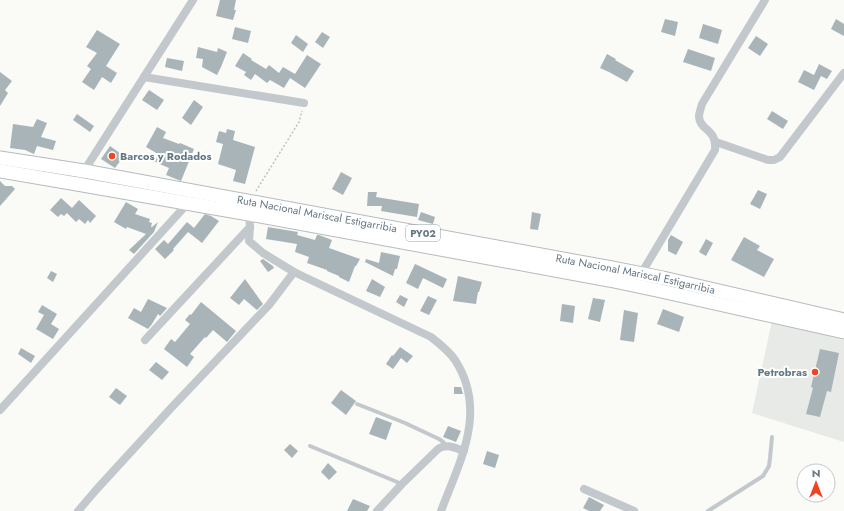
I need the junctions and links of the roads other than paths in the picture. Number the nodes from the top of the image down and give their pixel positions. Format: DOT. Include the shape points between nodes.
graph roads {
  1 [pos="193,0"];
  2 [pos="765,0"];
  3 [pos="844,73"];
  4 [pos="144,77"];
  5 [pos="304,103"];
  6 [pos="716,142"];
  7 [pos="0,158"];
  8 [pos="84,170"];
  9 [pos="0,171"];
  10 [pos="78,184"];
  11 [pos="188,204"];
  12 [pos="249,207"];
  13 [pos="250,227"];
  14 [pos="294,272"];
  15 [pos="641,274"];
  16 [pos="844,320"];
  17 [pos="844,332"];
  18 [pos="145,340"];
  19 [pos="357,404"];
  20 [pos="0,410"];
  21 [pos="772,437"];
  22 [pos="310,446"];
  23 [pos="445,446"];
  24 [pos="464,451"];
  25 [pos="402,484"];
  26 [pos="584,489"];
  27 [pos="78,511"];
  28 [pos="376,511"];
  29 [pos="441,511"];
  30 [pos="634,511"];
  31 [pos="708,511"];
  1 -- 4 [label="street"];
  2 -- 6 [label="street" via="702,104 699,117 702,125 713,135"];
  3 -- 6 [label="street" via="780,157 768,160"];
  4 -- 5 [label="street"];
  4 -- 8 [label="street"];
  6 -- 15 [label="street" via="716,150"];
  7 -- 8 [label="highway, Ruta Nacional Mariscal Estigarribia / PY02"];
  8 -- 10 [label="street"];
  8 -- 12 [label="highway, Ruta Nacional Mariscal Estigarribia / PY02"];
  9 -- 10 [label="highway, Ruta Nacional Mariscal Estigarribia / PY02"];
  10 -- 11 [label="highway, Ruta Nacional Mariscal Estigarribia / PY02"];
  11 -- 12 [label="highway, Ruta Nacional Mariscal Estigarribia / PY02"];
  11 -- 20 [label="street"];
  12 -- 13 [label="street"];
  12 -- 15 [label="highway, Ruta Nacional Mariscal Estigarribia / PY02"];
  12 -- 17 [label="highway, Ruta Nacional Mariscal Estigarribia / PY02" via="661,290"];
  13 -- 14 [label="street" via="249,241"];
  13 -- 18 [label="street"];
  14 -- 24 [label="street" via="431,337 446,350 464,377 471,404"];
  14 -- 27 [label="street" via="269,305"];
  15 -- 16 [label="highway, Ruta Nacional Mariscal Estigarribia / PY02"];
  19 -- 23 [label="lane" via="439,439"];
  21 -- 31 [label="lane" via="769,466 763,476"];
  22 -- 25 [label="lane"];
  23 -- 24 [label="street"];
  23 -- 25 [label="street" via="438,449"];
  24 -- 29 [label="street"];
  25 -- 28 [label="street"];
  26 -- 30 [label="street"];
}
